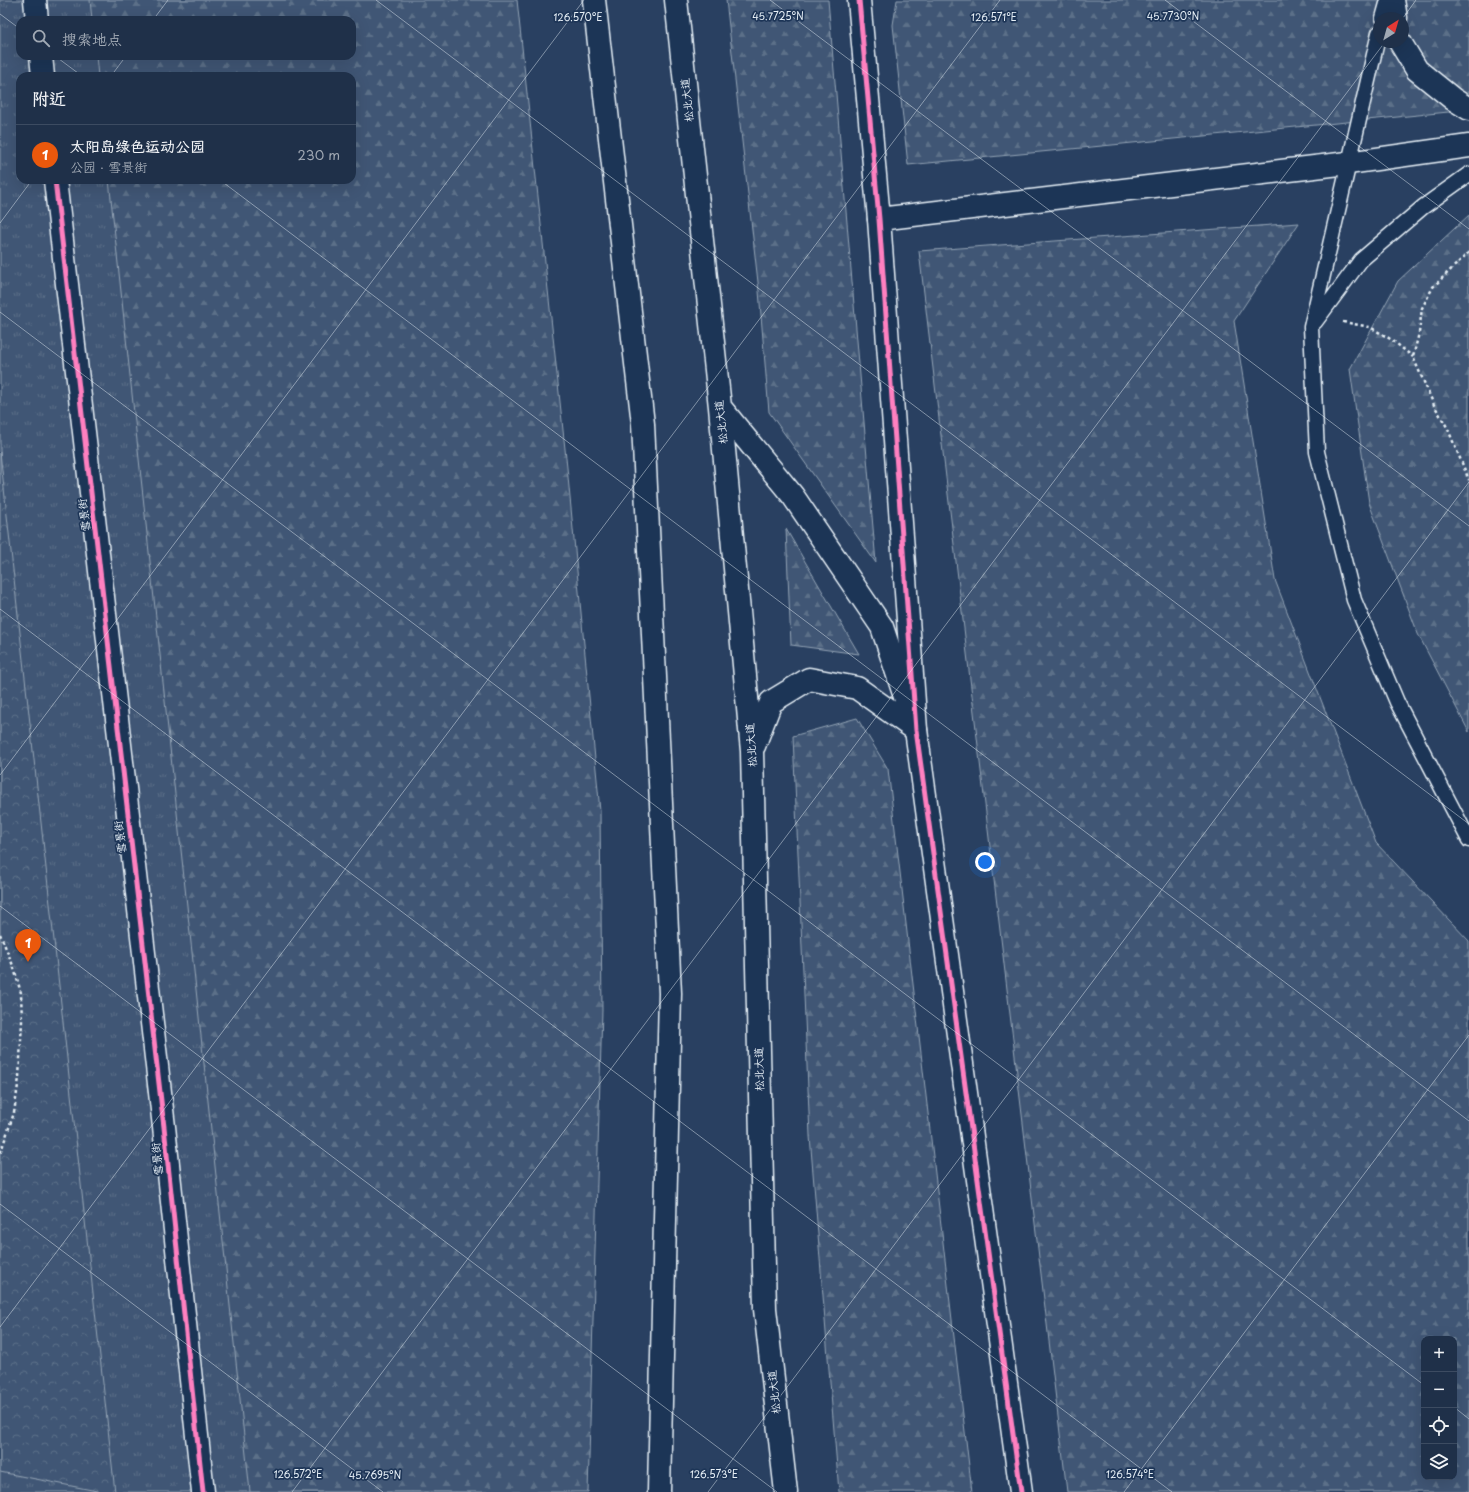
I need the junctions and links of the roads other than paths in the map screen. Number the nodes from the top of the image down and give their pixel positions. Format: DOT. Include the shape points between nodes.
graph roads {
  1 [pos="34,0"];
  2 [pos="594,0"];
  3 [pos="676,0"];
  4 [pos="859,0"];
  5 [pos="1388,0"];
  6 [pos="1393,0"];
  7 [pos="1385,12"];
  8 [pos="1395,12"];
  9 [pos="36,16"];
  10 [pos="1375,48"];
  11 [pos="1404,48"];
  12 [pos="41,60"];
  13 [pos="43,72"];
  14 [pos="1469,108"];
  15 [pos="1469,146"];
  16 [pos="1348,163"];
  17 [pos="1469,174"];
  18 [pos="55,184"];
  19 [pos="878,219"];
  20 [pos="1311,327"];
  21 [pos="720,407"];
  22 [pos="916,730"];
  23 [pos="752,751"];
  24 [pos="1469,840"];
  25 [pos="203,1492"];
  26 [pos="660,1492"];
  27 [pos="786,1492"];
  28 [pos="1021,1492"];
  1 -- 9 [label="main road"];
  2 -- 26 [label="main road" via="644,424 670,992"];
  3 -- 21 [label="main road, 松北大道"];
  4 -- 19 [label="main road"];
  5 -- 7 [label="lane"];
  6 -- 8 [label="main road"];
  10 -- 16 [label="lane"];
  11 -- 14 [label="main road" via="1417,70 1453,99"];
  12 -- 13 [label="main road"];
  15 -- 16 [label="main road"];
  16 -- 19 [label="main road"];
  16 -- 20 [label="lane"];
  17 -- 20 [label="lane" via="1423,207 1361,260"];
  18 -- 25 [label="main road, 雪景街" via="164,1127"];
  19 -- 22 [label="main road"];
  20 -- 24 [label="lane" via="1317,452 1354,600 1397,702"];
  21 -- 22 [label="main road" via="793,496 882,627"];
  21 -- 23 [label="main road, 松北大道"];
  22 -- 23 [label="main road" via="857,688 809,679 770,702"];
  22 -- 28 [label="main road"];
  23 -- 27 [label="main road, 松北大道" via="765,1309"];
}
